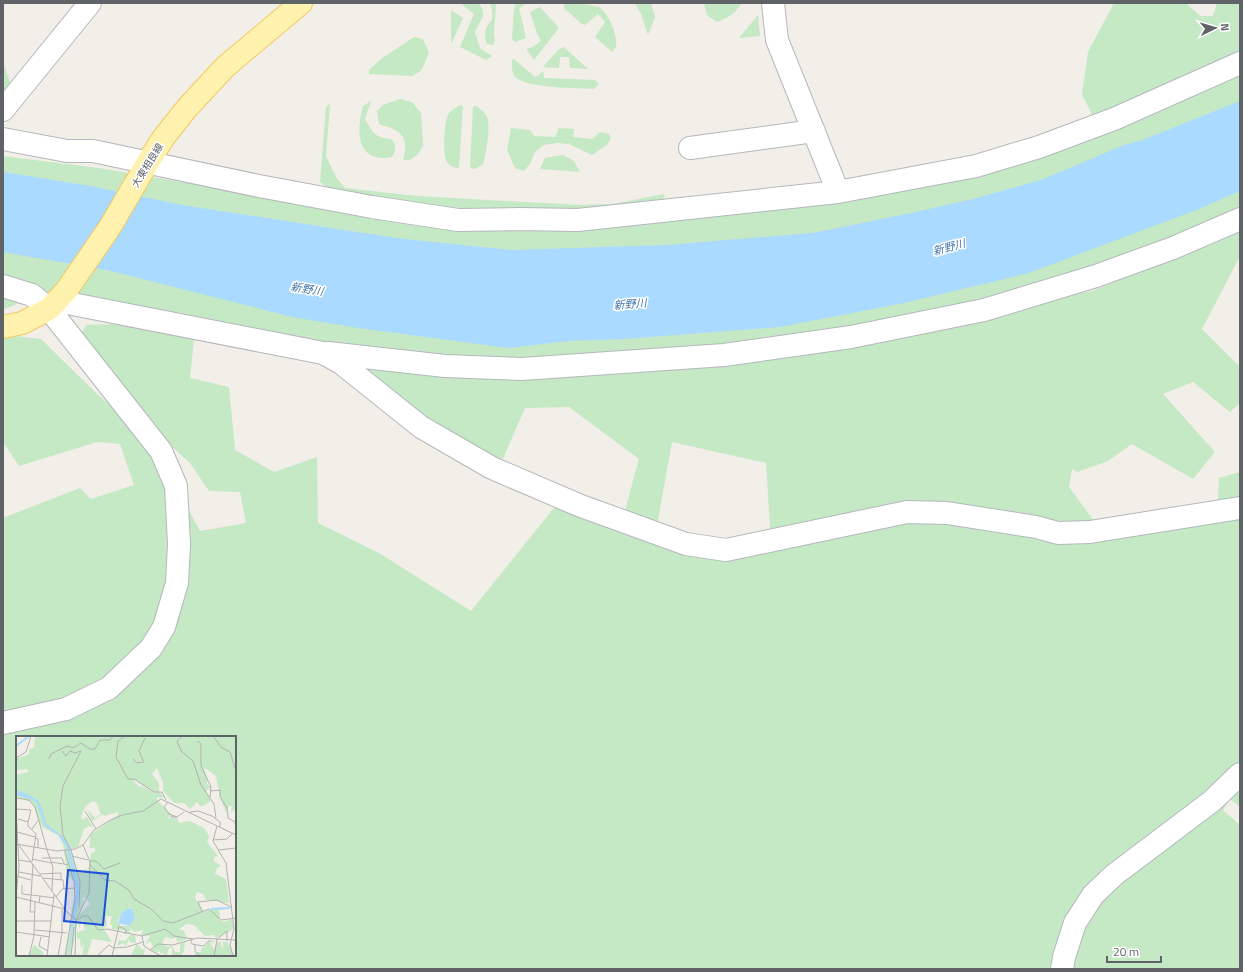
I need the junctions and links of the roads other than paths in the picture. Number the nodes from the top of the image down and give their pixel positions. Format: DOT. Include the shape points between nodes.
graph roads {
  1 [pos="90,3"];
  2 [pos="773,3"];
  3 [pos="296,5"];
  4 [pos="1240,63"];
  5 [pos="3,110"];
  6 [pos="814,131"];
  7 [pos="3,139"];
  8 [pos="690,148"];
  9 [pos="145,166"];
  10 [pos="838,192"];
  11 [pos="1240,219"];
  12 [pos="3,286"];
  13 [pos="57,300"];
  14 [pos="3,327"];
  15 [pos="323,352"];
  16 [pos="1240,508"];
  17 [pos="3,723"];
  18 [pos="1240,774"];
  19 [pos="1062,969"];
  1 -- 5 [label="street"];
  2 -- 6 [label="street" via="777,40"];
  3 -- 9 [label="main road, 大東相良線" via="225,67 187,108"];
  4 -- 10 [label="street" via="1114,119 1039,147 976,166"];
  6 -- 8 [label="street"];
  6 -- 10 [label="street"];
  7 -- 9 [label="street" via="68,151 93,151"];
  9 -- 10 [label="street" via="458,220 578,220"];
  9 -- 13 [label="main road, 大東相良線" via="110,226"];
  11 -- 15 [label="street" via="1173,248 1096,276 984,310 851,337 724,355 522,369 445,366"];
  12 -- 13 [label="street"];
  13 -- 14 [label="main road, 大東相良線" via="22,323"];
  13 -- 15 [label="street"];
  13 -- 17 [label="street" via="160,451 176,486 179,544 176,583 164,627 151,648 109,688 66,709"];
  15 -- 16 [label="street" via="421,427 492,468 581,506 686,544 726,550 907,512 948,512 1058,533 1090,532"];
  18 -- 19 [label="street" via="1212,801 1093,895 1075,923"];
}
